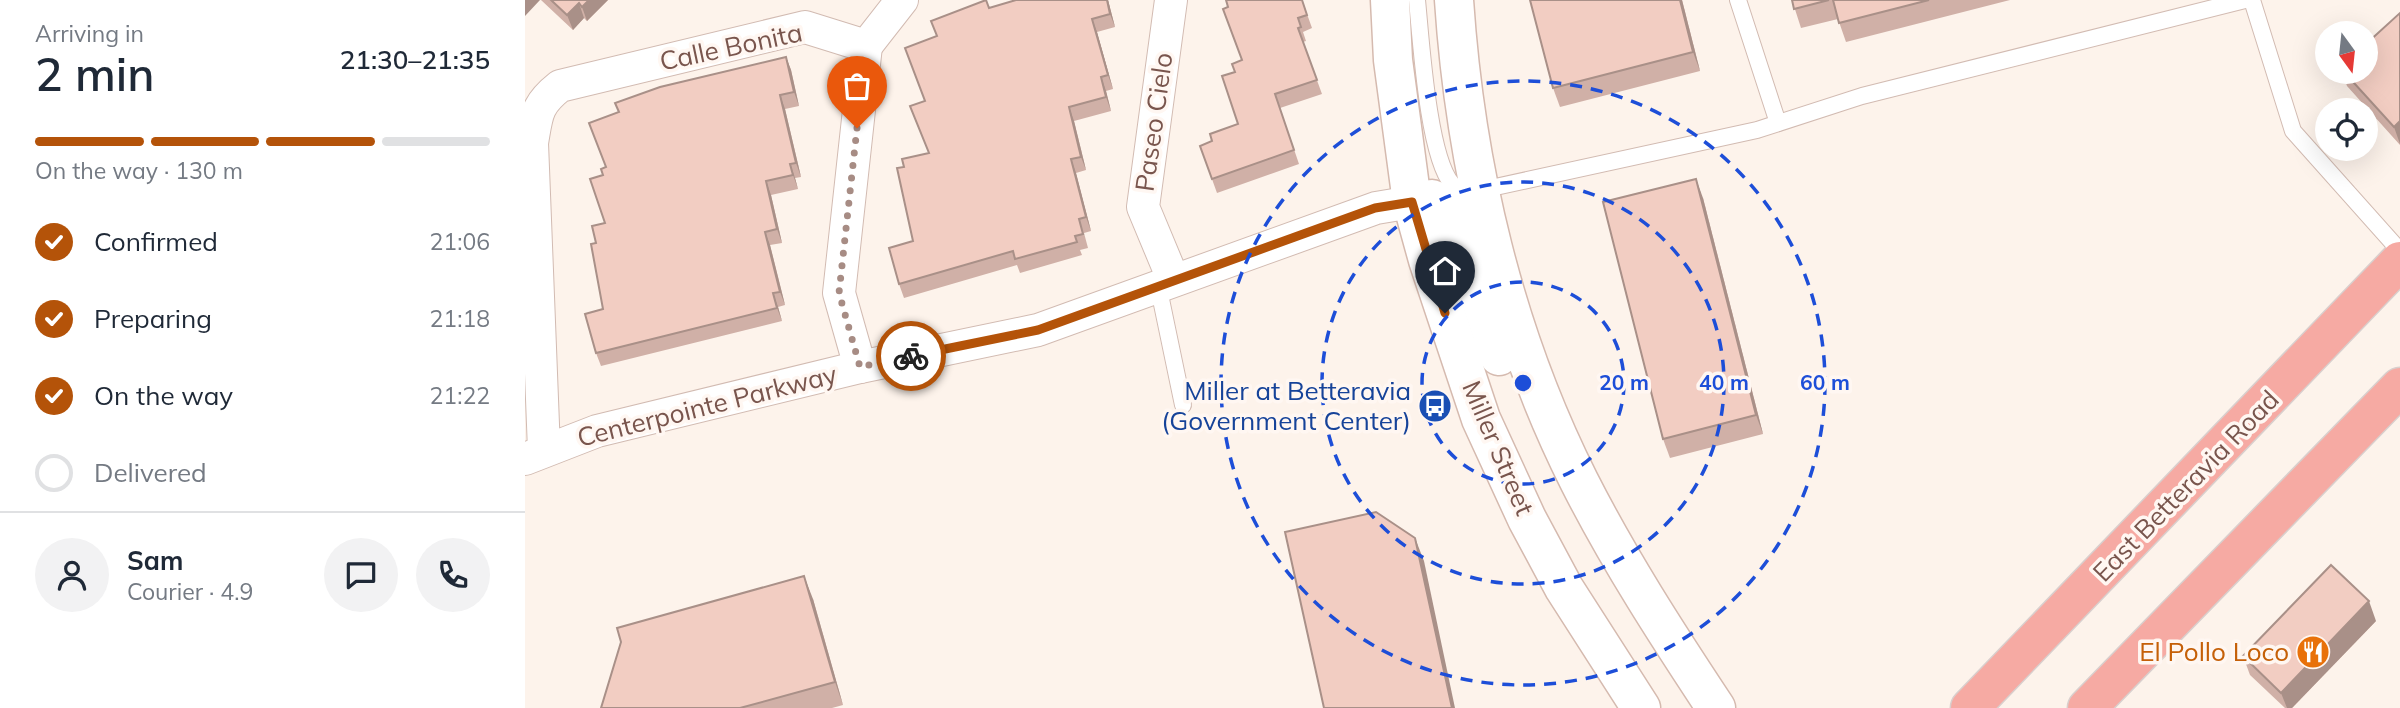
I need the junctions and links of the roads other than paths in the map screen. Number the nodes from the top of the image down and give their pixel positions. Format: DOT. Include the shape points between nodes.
graph roads {
  1 [pos="902,0"];
  2 [pos="1171,0"];
  3 [pos="1390,0"];
  4 [pos="1417,0"];
  5 [pos="1454,0"];
  6 [pos="1738,0"];
  7 [pos="2245,0"];
  8 [pos="2252,0"];
  9 [pos="866,46"];
  10 [pos="1778,123"];
  11 [pos="1477,191"];
  12 [pos="1412,202"];
  13 [pos="2400,251"];
  14 [pos="2400,261"];
  15 [pos="1166,282"];
  16 [pos="860,367"];
  17 [pos="2400,387"];
  18 [pos="1183,405"];
  19 [pos="535,455"];
  20 [pos="1578,480"];
  21 [pos="1641,708"];
  22 [pos="1716,708"];
  23 [pos="1970,708"];
  24 [pos="2087,708"];
  1 -- 9 [label="street"];
  2 -- 15 [label="street, Paseo Cielo" via="1143,206"];
  3 -- 12 [label="street, Miller Street" via="1393,60"];
  4 -- 11 [label="lane" via="1441,165 1453,186"];
  5 -- 11 [label="street" via="1458,67"];
  6 -- 10 [label="lane"];
  7 -- 10 [label="lane" via="1862,96"];
  8 -- 13 [label="lane" via="2293,131"];
  9 -- 16 [label="street" via="839,293"];
  9 -- 19 [label="street, Calle Bonita" via="805,27 560,86 543,100 532,143"];
  10 -- 11 [label="lane"];
  11 -- 20 [label="street" via="1529,365"];
  12 -- 15 [label="street, Centerpointe Parkway" via="1375,208"];
  12 -- 20 [label="street" via="1432,199 1451,210 1512,393 1540,441"];
  12 -- 21 [label="street, Miller Street" via="1481,419 1564,588"];
  14 -- 23 [label="highway, East Betteravia Road"];
  15 -- 16 [label="street, Centerpointe Parkway" via="1038,330"];
  15 -- 18 [label="lane"];
  16 -- 19 [label="street, Centerpointe Parkway" via="597,431"];
  17 -- 24 [label="highway"];
  20 -- 22 [label="street" via="1649,607"];
}
